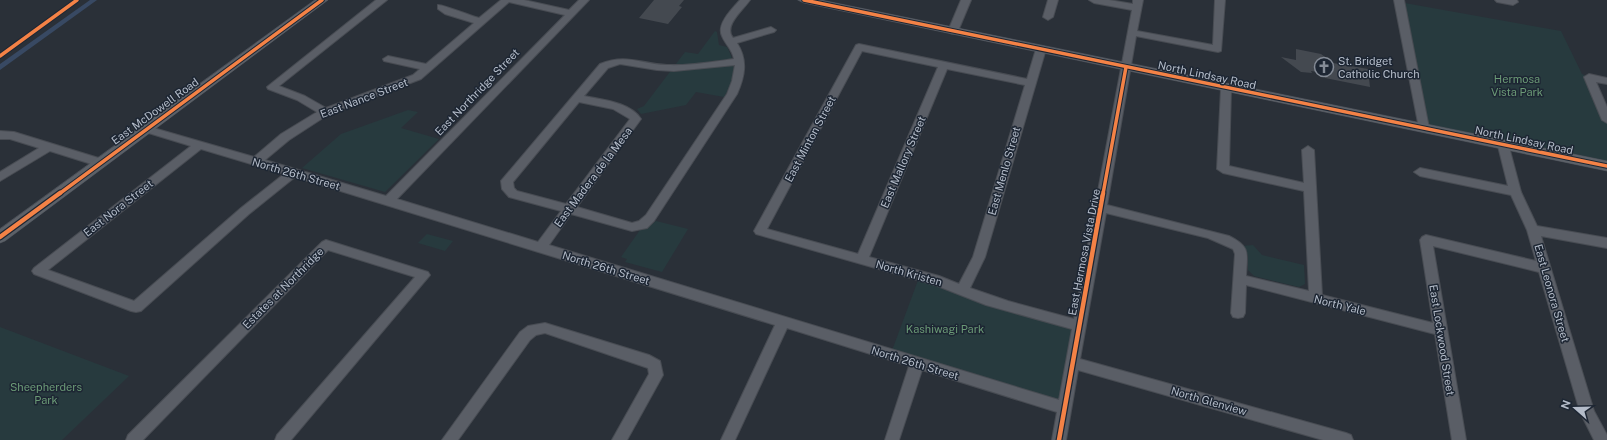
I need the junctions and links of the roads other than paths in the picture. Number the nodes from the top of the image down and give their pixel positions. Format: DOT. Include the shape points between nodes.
graph roads {
  1 [pos="322,0"];
  2 [pos="382,0"];
  3 [pos="506,0"];
  4 [pos="512,0"];
  5 [pos="584,0"];
  6 [pos="744,0"];
  7 [pos="752,0"];
  8 [pos="804,0"];
  9 [pos="965,0"];
  10 [pos="1053,0"];
  11 [pos="1094,0"];
  12 [pos="1220,0"];
  13 [pos="1399,0"];
  14 [pos="1500,0"];
  15 [pos="1512,1"];
  16 [pos="1138,4"];
  17 [pos="441,7"];
  18 [pos="570,13"];
  19 [pos="1048,16"];
  20 [pos="481,22"];
  21 [pos="771,30"];
  22 [pos="953,30"];
  23 [pos="1133,33"];
  24 [pos="731,42"];
  25 [pos="1041,49"];
  26 [pos="388,58"];
  27 [pos="740,61"];
  28 [pos="944,65"];
  29 [pos="1126,67"];
  30 [pos="428,68"];
  31 [pos="1607,81"];
  32 [pos="1030,83"];
  33 [pos="1226,89"];
  34 [pos="577,98"];
  35 [pos="325,112"];
  36 [pos="1607,120"];
  37 [pos="1424,128"];
  38 [pos="146,130"];
  39 [pos="0,135"];
  40 [pos="199,145"];
  41 [pos="1504,146"];
  42 [pos="49,147"];
  43 [pos="1308,150"];
  44 [pos="256,162"];
  45 [pos="100,163"];
  46 [pos="1607,166"];
  47 [pos="1420,172"];
  48 [pos="293,173"];
  49 [pos="0,177"];
  50 [pos="1310,188"];
  51 [pos="1515,192"];
  52 [pos="388,201"];
  53 [pos="1101,208"];
  54 [pos="570,209"];
  55 [pos="1533,230"];
  56 [pos="760,231"];
  57 [pos="0,237"];
  58 [pos="1607,243"];
  59 [pos="540,248"];
  60 [pos="862,259"];
  61 [pos="1544,268"];
  62 [pos="1240,279"];
  63 [pos="962,291"];
  64 [pos="1316,299"];
  65 [pos="1238,313"];
  66 [pos="783,323"];
  67 [pos="1079,326"];
  68 [pos="1441,330"];
  69 [pos="1073,363"];
  70 [pos="917,364"];
  71 [pos="1065,408"];
  72 [pos="133,440"];
  73 [pos="282,440"];
  74 [pos="449,440"];
  75 [pos="619,440"];
  76 [pos="728,440"];
  77 [pos="892,440"];
  78 [pos="1059,440"];
  79 [pos="1346,440"];
  80 [pos="1459,440"];
  81 [pos="1602,440"];
  1 -- 38 [label="main road, East McDowell Road"];
  2 -- 35 [label="street" via="272,88 301,98"];
  3 -- 20 [label="street, East Nance Street"];
  4 -- 18 [label="street"];
  5 -- 18 [label="street, East Northridge Street"];
  6 -- 24 [label="street" via="725,29 726,36"];
  7 -- 24 [label="street" via="735,26"];
  8 -- 22 [label="main road, North Lindsay Road"];
  9 -- 22 [label="street"];
  10 -- 19 [label="street"];
  11 -- 16 [label="street"];
  12 -- 23 [label="street" via="1218,49"];
  13 -- 37 [label="street"];
  14 -- 15 [label="street"];
  16 -- 23 [label="street, East Hermosa Vista Drive"];
  17 -- 20 [label="street" via="453,14"];
  18 -- 52 [label="street, East Northridge Street"];
  20 -- 30 [label="street, East Nance Street"];
  21 -- 24 [label="street"];
  22 -- 25 [label="main road, North Lindsay Road"];
  23 -- 29 [label="street, East Hermosa Vista Drive"];
  24 -- 27 [label="street"];
  25 -- 29 [label="main road, North Lindsay Road"];
  25 -- 32 [label="street, East Menlo Street"];
  26 -- 30 [label="street"];
  27 -- 34 [label="street" via="663,68 622,60 612,62 604,66"];
  27 -- 54 [label="street" via="741,72 732,94 643,225 632,227"];
  28 -- 32 [label="street"];
  28 -- 56 [label="street, East Minton Street" via="859,47"];
  28 -- 60 [label="street, East Mallory Street"];
  29 -- 33 [label="main road, North Lindsay Road"];
  29 -- 53 [label="street, East Hermosa Vista Drive"];
  30 -- 35 [label="street, East Nance Street" via="402,84"];
  31 -- 36 [label="street" via="1589,78"];
  32 -- 63 [label="street, East Menlo Street" via="979,258"];
  33 -- 37 [label="main road, North Lindsay Road"];
  33 -- 50 [label="street" via="1223,169"];
  34 -- 54 [label="street, East Madera de la Mesa" via="623,109 636,119"];
  34 -- 54 [label="street" via="507,182 508,189 513,194"];
  35 -- 44 [label="street, East Nance Street" via="285,137"];
  37 -- 41 [label="main road, North Lindsay Road"];
  38 -- 40 [label="street, North 26th Street"];
  38 -- 45 [label="main road, East McDowell Road"];
  39 -- 42 [label="street" via="10,135"];
  40 -- 44 [label="street, North 26th Street"];
  40 -- 48 [label="street, East Nora Street" via="38,271 136,308 245,211"];
  41 -- 46 [label="main road, North Lindsay Road"];
  41 -- 51 [label="street, East Leonora Street"];
  42 -- 45 [label="street"];
  42 -- 49 [label="street"];
  43 -- 50 [label="street"];
  44 -- 48 [label="street, North 26th Street"];
  45 -- 57 [label="main road, East McDowell Road"];
  47 -- 51 [label="street"];
  48 -- 52 [label="street, North 26th Street"];
  50 -- 64 [label="street"];
  51 -- 55 [label="street, East Leonora Street"];
  52 -- 59 [label="street, North 26th Street"];
  53 -- 62 [label="street" via="1225,239 1238,246 1241,254"];
  53 -- 67 [label="street, East Hermosa Vista Drive"];
  54 -- 59 [label="street, East Madera de la Mesa"];
  55 -- 58 [label="street"];
  55 -- 61 [label="street, East Leonora Street"];
  56 -- 60 [label="street, North Kristen"];
  59 -- 66 [label="street, North 26th Street"];
  60 -- 63 [label="street, North Kristen" via="940,280"];
  61 -- 68 [label="street, East Lockwood Street" via="1426,240"];
  61 -- 81 [label="street, East Leonora Street" via="1587,412"];
  62 -- 64 [label="street, North Yale"];
  62 -- 65 [label="street"];
  63 -- 67 [label="street, North Kristen"];
  64 -- 68 [label="street, North Yale"];
  66 -- 70 [label="street, North 26th Street"];
  66 -- 76 [label="street"];
  67 -- 69 [label="street, East Hermosa Vista Drive"];
  68 -- 80 [label="street, East Lockwood Street"];
  69 -- 71 [label="street, East Hermosa Vista Drive"];
  69 -- 79 [label="street, North Glenview"];
  70 -- 71 [label="street, North 26th Street"];
  70 -- 77 [label="street"];
  71 -- 78 [label="street, East Hermosa Vista Drive"];
  72 -- 73 [label="street, Estates at Northridge" via="326,245 424,275"];
  74 -- 75 [label="street" via="525,336 533,330 545,328 655,365 656,374"];
}
